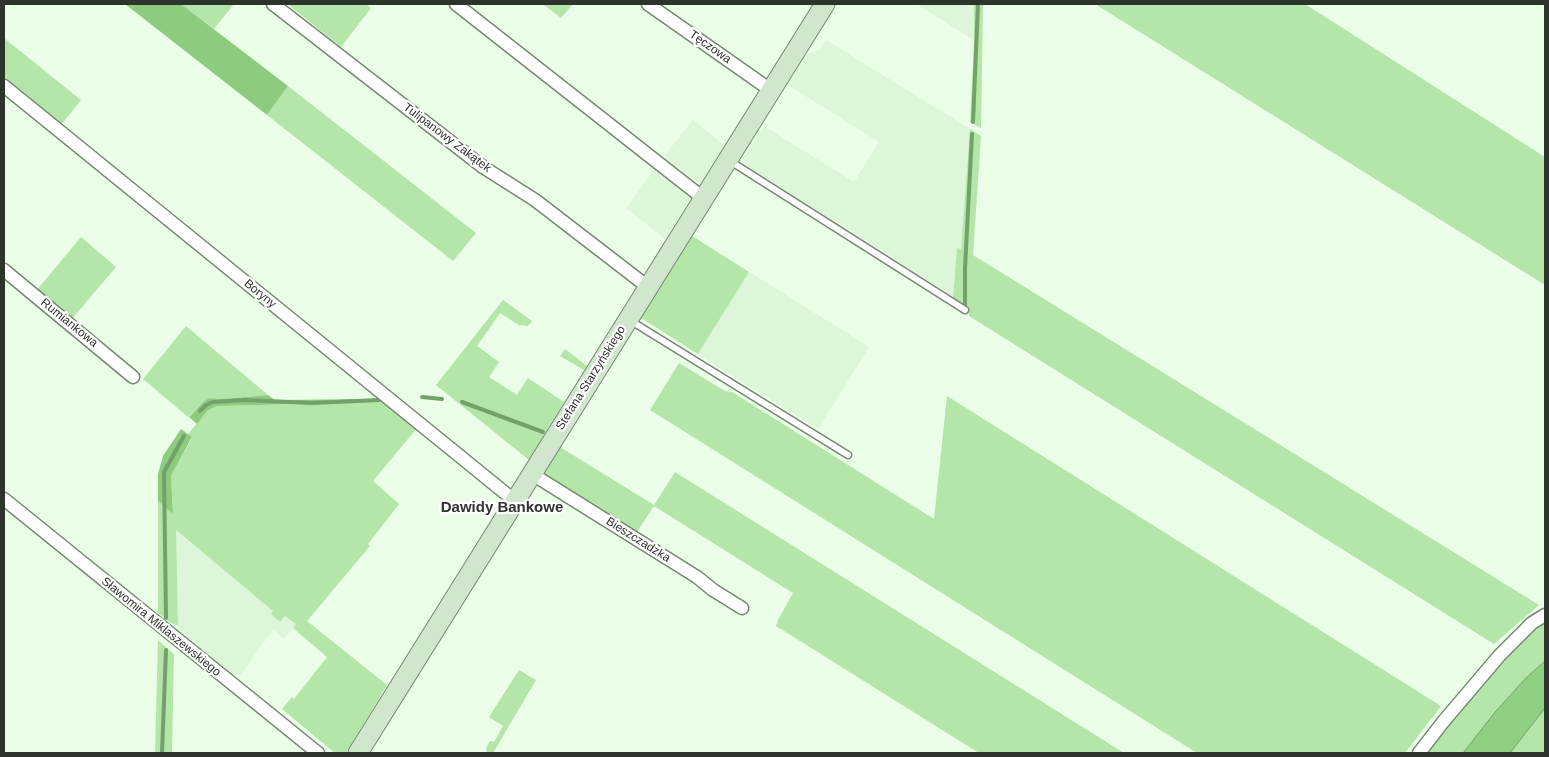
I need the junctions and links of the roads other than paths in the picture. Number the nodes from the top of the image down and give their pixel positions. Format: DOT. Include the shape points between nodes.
graph roads {
  1 [pos="273,4"];
  2 [pos="456,4"];
  3 [pos="648,4"];
  4 [pos="825,4"];
  5 [pos="4,86"];
  6 [pos="772,91"];
  7 [pos="729,160"];
  8 [pos="703,198"];
  9 [pos="4,270"];
  10 [pos="648,287"];
  11 [pos="965,310"];
  12 [pos="628,319"];
  13 [pos="134,376"];
  14 [pos="848,455"];
  15 [pos="532,474"];
  16 [pos="4,499"];
  17 [pos="515,501"];
  18 [pos="742,608"];
  19 [pos="1545,615"];
  20 [pos="318,753"];
  21 [pos="358,753"];
  22 [pos="1419,753"];
  1 -- 10 [label="street, Tulipanowy Zakątek" via="483,167 535,200"];
  2 -- 8 [label="street"];
  3 -- 6 [label="street, Tęczowa"];
  4 -- 6 [label="street, Stefana Starzyńskiego"];
  5 -- 17 [label="street, Boryny"];
  6 -- 7 [label="street, Stefana Starzyńskiego"];
  7 -- 8 [label="street, Stefana Starzyńskiego"];
  7 -- 11 [label="lane"];
  8 -- 10 [label="street, Stefana Starzyńskiego"];
  9 -- 13 [label="street, Rumiankowa"];
  10 -- 12 [label="street, Stefana Starzyńskiego"];
  12 -- 14 [label="lane"];
  12 -- 15 [label="street, Stefana Starzyńskiego"];
  15 -- 17 [label="street, Stefana Starzyńskiego"];
  15 -- 18 [label="street, Bieszczadzka"];
  16 -- 20 [label="street, Sławomira Miklaszewskiego"];
  17 -- 21 [label="street, Stefana Starzyńskiego"];
  19 -- 22 [label="street" via="1532,623 1499,656"];
}
